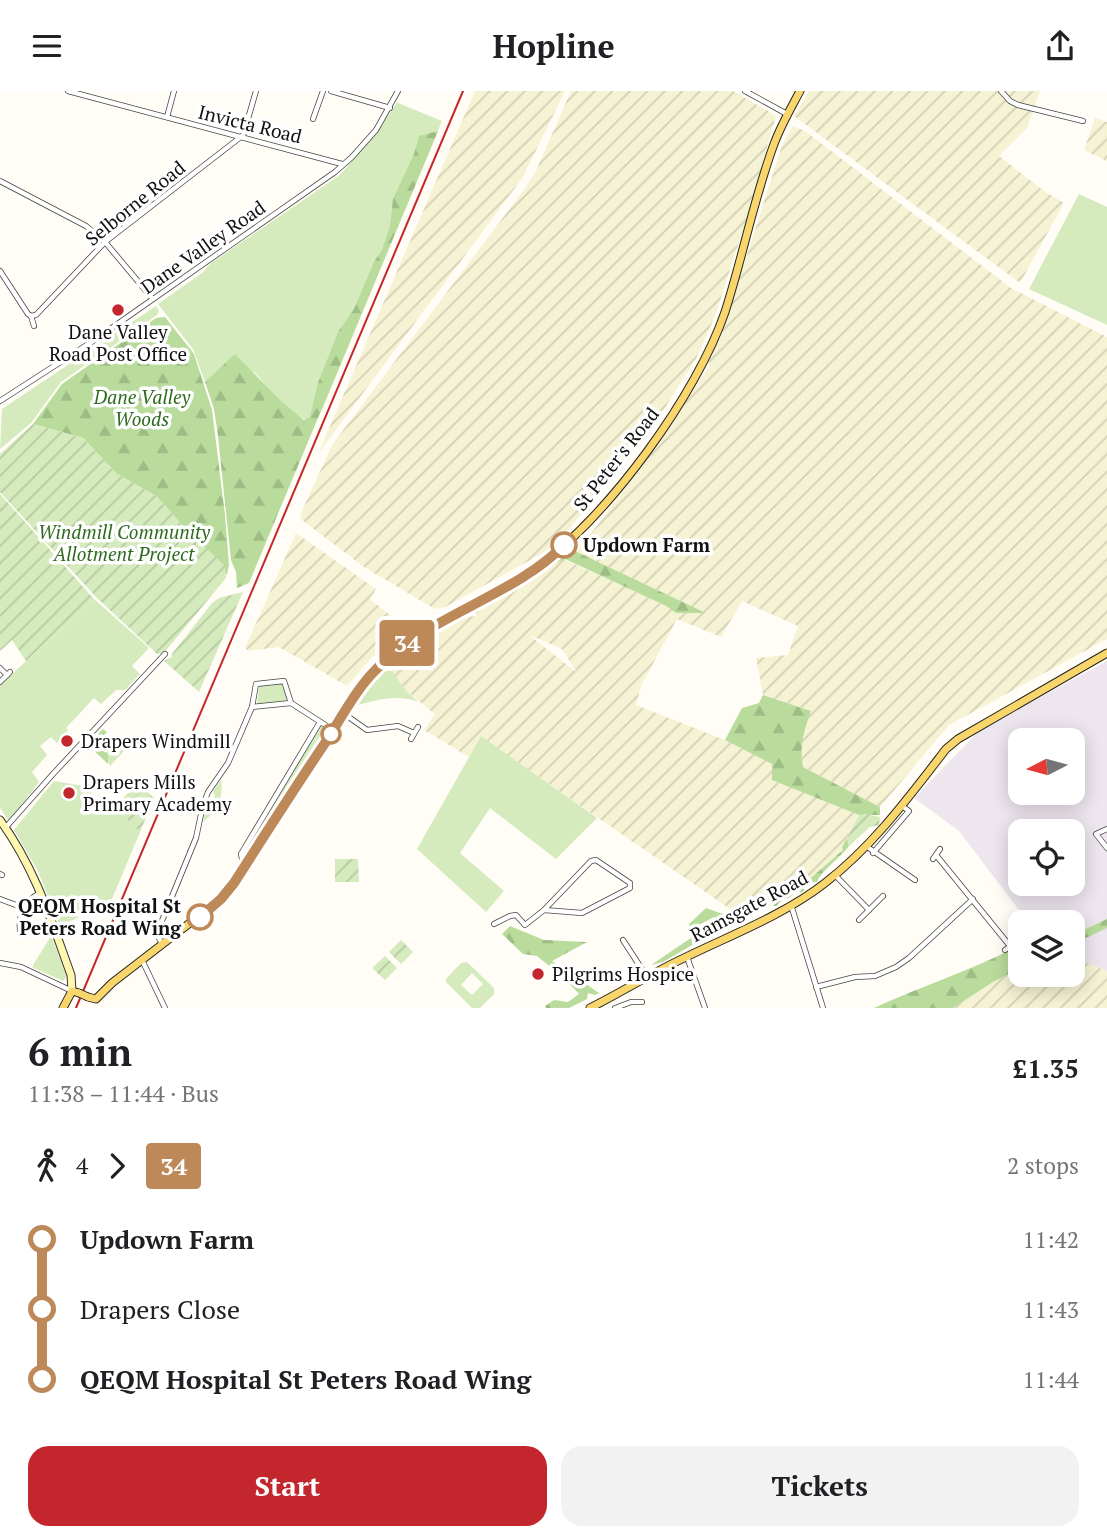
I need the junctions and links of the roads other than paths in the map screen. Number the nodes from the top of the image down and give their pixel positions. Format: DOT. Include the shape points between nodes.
graph roads {
  1 [pos="68,91"];
  2 [pos="174,91"];
  3 [pos="256,91"];
  4 [pos="323,91"];
  5 [pos="331,91"];
  6 [pos="398,91"];
  7 [pos="745,91"];
  8 [pos="800,91"];
  9 [pos="1001,91"];
  10 [pos="390,108"];
  11 [pos="788,115"];
  12 [pos="167,117"];
  13 [pos="313,119"];
  14 [pos="1083,121"];
  15 [pos="242,136"];
  16 [pos="342,164"];
  17 [pos="0,181"];
  18 [pos="105,241"];
  19 [pos="0,271"];
  20 [pos="152,298"];
  21 [pos="31,316"];
  22 [pos="34,326"];
  23 [pos="0,401"];
  24 [pos="1107,653"];
  25 [pos="165,654"];
  26 [pos="0,668"];
  27 [pos="0,682"];
  28 [pos="291,703"];
  29 [pos="252,707"];
  30 [pos="343,713"];
  31 [pos="320,722"];
  32 [pos="418,727"];
  33 [pos="333,730"];
  34 [pos="901,806"];
  35 [pos="0,820"];
  36 [pos="6,827"];
  37 [pos="1107,829"];
  38 [pos="866,846"];
  39 [pos="1107,848"];
  40 [pos="940,849"];
  41 [pos="873,853"];
  42 [pos="246,863"];
  43 [pos="835,875"];
  44 [pos="915,880"];
  45 [pos="41,893"];
  46 [pos="883,897"];
  47 [pos="0,899"];
  48 [pos="973,899"];
  49 [pos="790,904"];
  50 [pos="24,908"];
  51 [pos="544,910"];
  52 [pos="869,910"];
  53 [pos="859,920"];
  54 [pos="494,924"];
  55 [pos="20,932"];
  56 [pos="623,940"];
  57 [pos="163,944"];
  58 [pos="1004,950"];
  59 [pos="687,956"];
  60 [pos="142,960"];
  61 [pos="0,963"];
  62 [pos="647,977"];
  63 [pos="816,987"];
  64 [pos="75,992"];
  65 [pos="92,998"];
  66 [pos="642,1002"];
  67 [pos="64,1008"];
  68 [pos="99,1008"];
  69 [pos="165,1008"];
  70 [pos="590,1008"];
  71 [pos="615,1008"];
  72 [pos="705,1008"];
  73 [pos="823,1008"];
  1 -- 12 [label="street, Invicta Road"];
  2 -- 12 [label="street"];
  3 -- 15 [label="street"];
  4 -- 13 [label="street"];
  5 -- 10 [label="street"];
  6 -- 10 [label="street, Dane Valley Road"];
  7 -- 11 [label="street"];
  8 -- 11 [label="main road, St Peter's Road"];
  9 -- 14 [label="street" via="1018,106"];
  10 -- 16 [label="street, Dane Valley Road"];
  11 -- 30 [label="main road, St Peter's Road" via="763,177 715,338 686,393 642,455 557,553 398,650 367,679"];
  12 -- 15 [label="street, Invicta Road"];
  15 -- 16 [label="street, Invicta Road"];
  15 -- 18 [label="street, Selborne Road"];
  16 -- 20 [label="street, Dane Valley Road"];
  17 -- 18 [label="street" via="86,226"];
  18 -- 20 [label="street"];
  18 -- 21 [label="street, Selborne Road" via="49,304"];
  19 -- 21 [label="street"];
  20 -- 23 [label="street, Dane Valley Road"];
  21 -- 22 [label="street"];
  24 -- 34 [label="main road, Ramsgate Road" via="958,739"];
  25 -- 36 [label="street"];
  26 -- 27 [label="street" via="9,674"];
  28 -- 29 [label="street"];
  28 -- 29 [label="street" via="284,681 260,683"];
  28 -- 31 [label="street"];
  29 -- 57 [label="street" via="228,763 203,804 197,838 159,928"];
  30 -- 32 [label="street" via="368,730 398,726 413,736"];
  30 -- 33 [label="main road, St Peter's Road"];
  31 -- 33 [label="street"];
  31 -- 42 [label="street, St Peter's Road" via="241,854"];
  33 -- 42 [label="main road, St Peter's Road"];
  34 -- 38 [label="main road, Ramsgate Road"];
  34 -- 41 [label="street, Ramsgate Road" via="909,811"];
  35 -- 36 [label="main road"];
  36 -- 45 [label="main road"];
  37 -- 39 [label="street" via="1096,834"];
  38 -- 41 [label="street"];
  38 -- 43 [label="main road, Ramsgate Road"];
  40 -- 48 [label="street" via="934,857"];
  41 -- 44 [label="street"];
  42 -- 57 [label="main road, St Peter's Road" via="212,907"];
  43 -- 49 [label="main road, Ramsgate Road"];
  43 -- 52 [label="street"];
  45 -- 50 [label="street"];
  45 -- 64 [label="main road"];
  46 -- 52 [label="street"];
  47 -- 50 [label="street"];
  48 -- 58 [label="street" via="1013,945"];
  48 -- 63 [label="street" via="896,967 875,976"];
  49 -- 59 [label="main road, Ramsgate Road"];
  49 -- 63 [label="street"];
  50 -- 55 [label="street"];
  51 -- 51 [label="street" via="582,913 631,888 630,883 591,860"];
  51 -- 54 [label="street" via="525,925 516,915"];
  52 -- 53 [label="street"];
  56 -- 62 [label="street"];
  57 -- 60 [label="main road, St Peter's Road"];
  59 -- 62 [label="main road, Ramsgate Road"];
  59 -- 72 [label="street"];
  60 -- 65 [label="main road, St Peter's Road"];
  60 -- 69 [label="street"];
  61 -- 64 [label="street" via="21,967"];
  62 -- 70 [label="main road, Ramsgate Road"];
  63 -- 73 [label="street"];
  64 -- 65 [label="main road, bridge"];
  64 -- 67 [label="main road"];
  65 -- 68 [label="main road"];
  66 -- 71 [label="street"];
}
